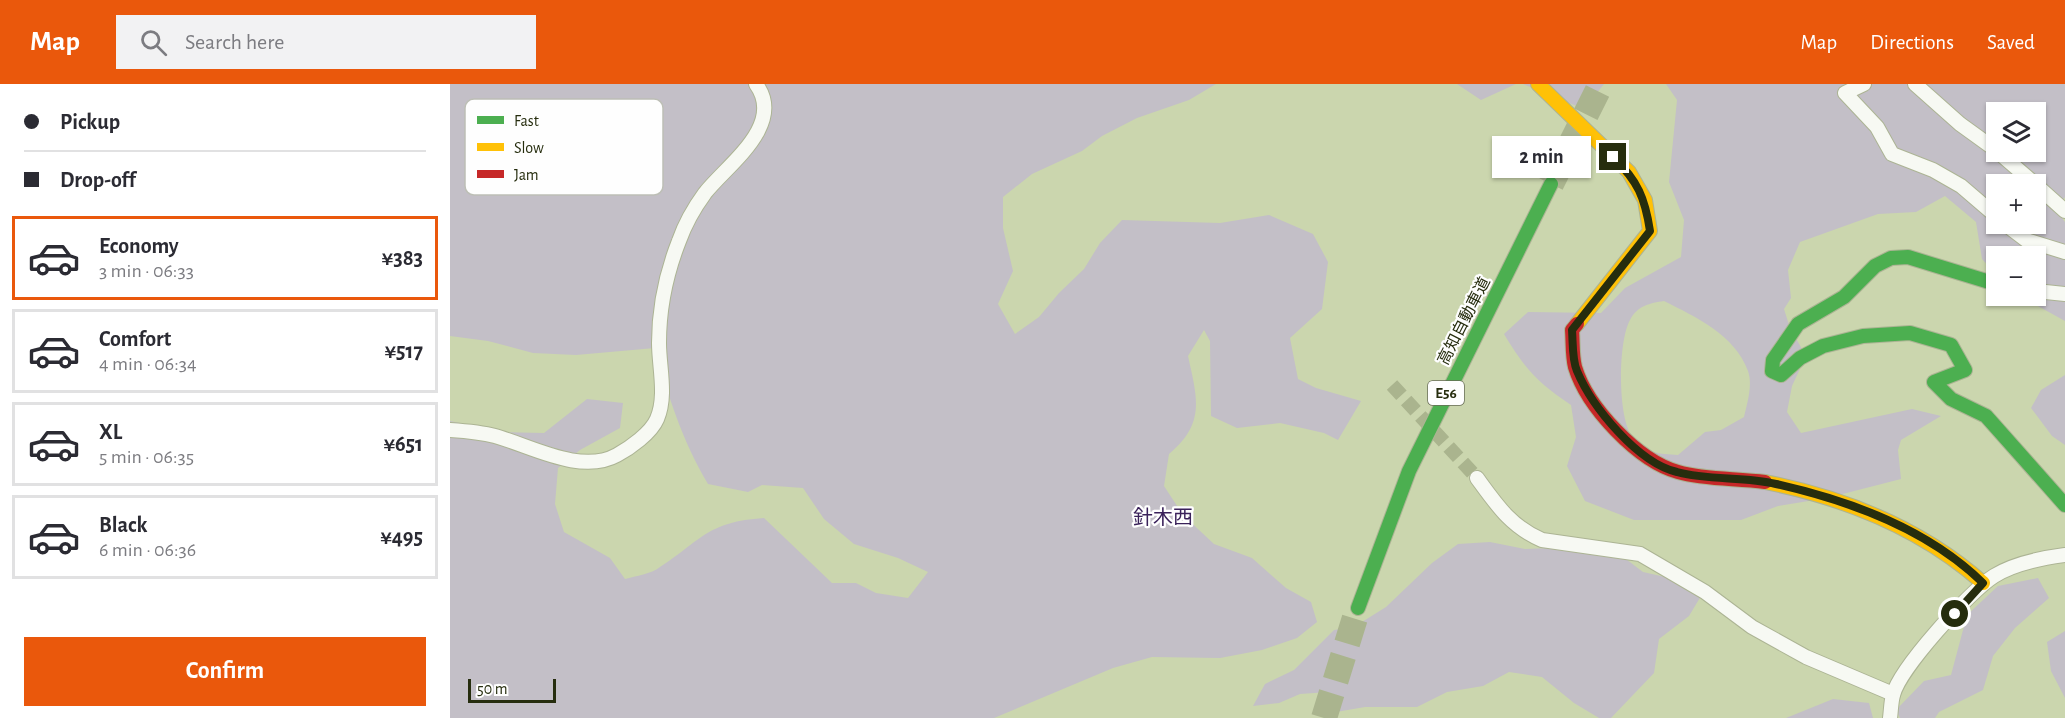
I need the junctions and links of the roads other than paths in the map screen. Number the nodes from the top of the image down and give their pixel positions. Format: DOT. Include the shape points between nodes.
graph roads {
  1 [pos="756,84"];
  2 [pos="1538,84"];
  3 [pos="1864,84"];
  4 [pos="1915,84"];
  5 [pos="1986,143"];
  6 [pos="2009,162"];
  7 [pos="2023,174"];
  8 [pos="1551,184"];
  9 [pos="2046,195"];
  10 [pos="1986,207"];
  11 [pos="2065,212"];
  12 [pos="2018,234"];
  13 [pos="2065,252"];
  14 [pos="1986,281"];
  15 [pos="2046,292"];
  16 [pos="2065,294"];
  17 [pos="450,430"];
  18 [pos="1477,478"];
  19 [pos="2065,505"];
  20 [pos="2065,555"];
  21 [pos="1983,583"];
  22 [pos="1358,609"];
  23 [pos="1893,694"];
  24 [pos="1890,718"];
  1 -- 17 [label="street" via="763,108 762,125 690,215 666,279 659,342 661,408 656,422 615,456 591,463 493,435"];
  2 -- 21 [label="main road" via="1629,172 1645,200 1650,231 1572,330 1576,370 1615,430 1646,458 1675,472 1774,483 1829,498 1914,531 1937,544"];
  3 -- 10 [label="street" via="1845,93 1877,127 1892,154 1933,170 1961,186"];
  4 -- 5 [label="street"];
  6 -- 7 [label="street"];
  8 -- 22 [label="main road, 高知自動車道 / E56" via="1409,471"];
  9 -- 11 [label="street"];
  12 -- 13 [label="street"];
  14 -- 19 [label="main road" via="1908,257 1891,258 1875,266 1844,297 1798,324 1773,360 1772,371 1781,375 1800,358 1823,346 1863,336 1910,333 1951,345 1965,370 1934,382 1943,397 1986,416"];
  15 -- 16 [label="street"];
  18 -- 23 [label="street" via="1505,517 1533,536 1640,554 1806,657"];
  20 -- 21 [label="street" via="2036,560 1996,574"];
  21 -- 23 [label="street" via="1927,644"];
  23 -- 24 [label="street"];
}
